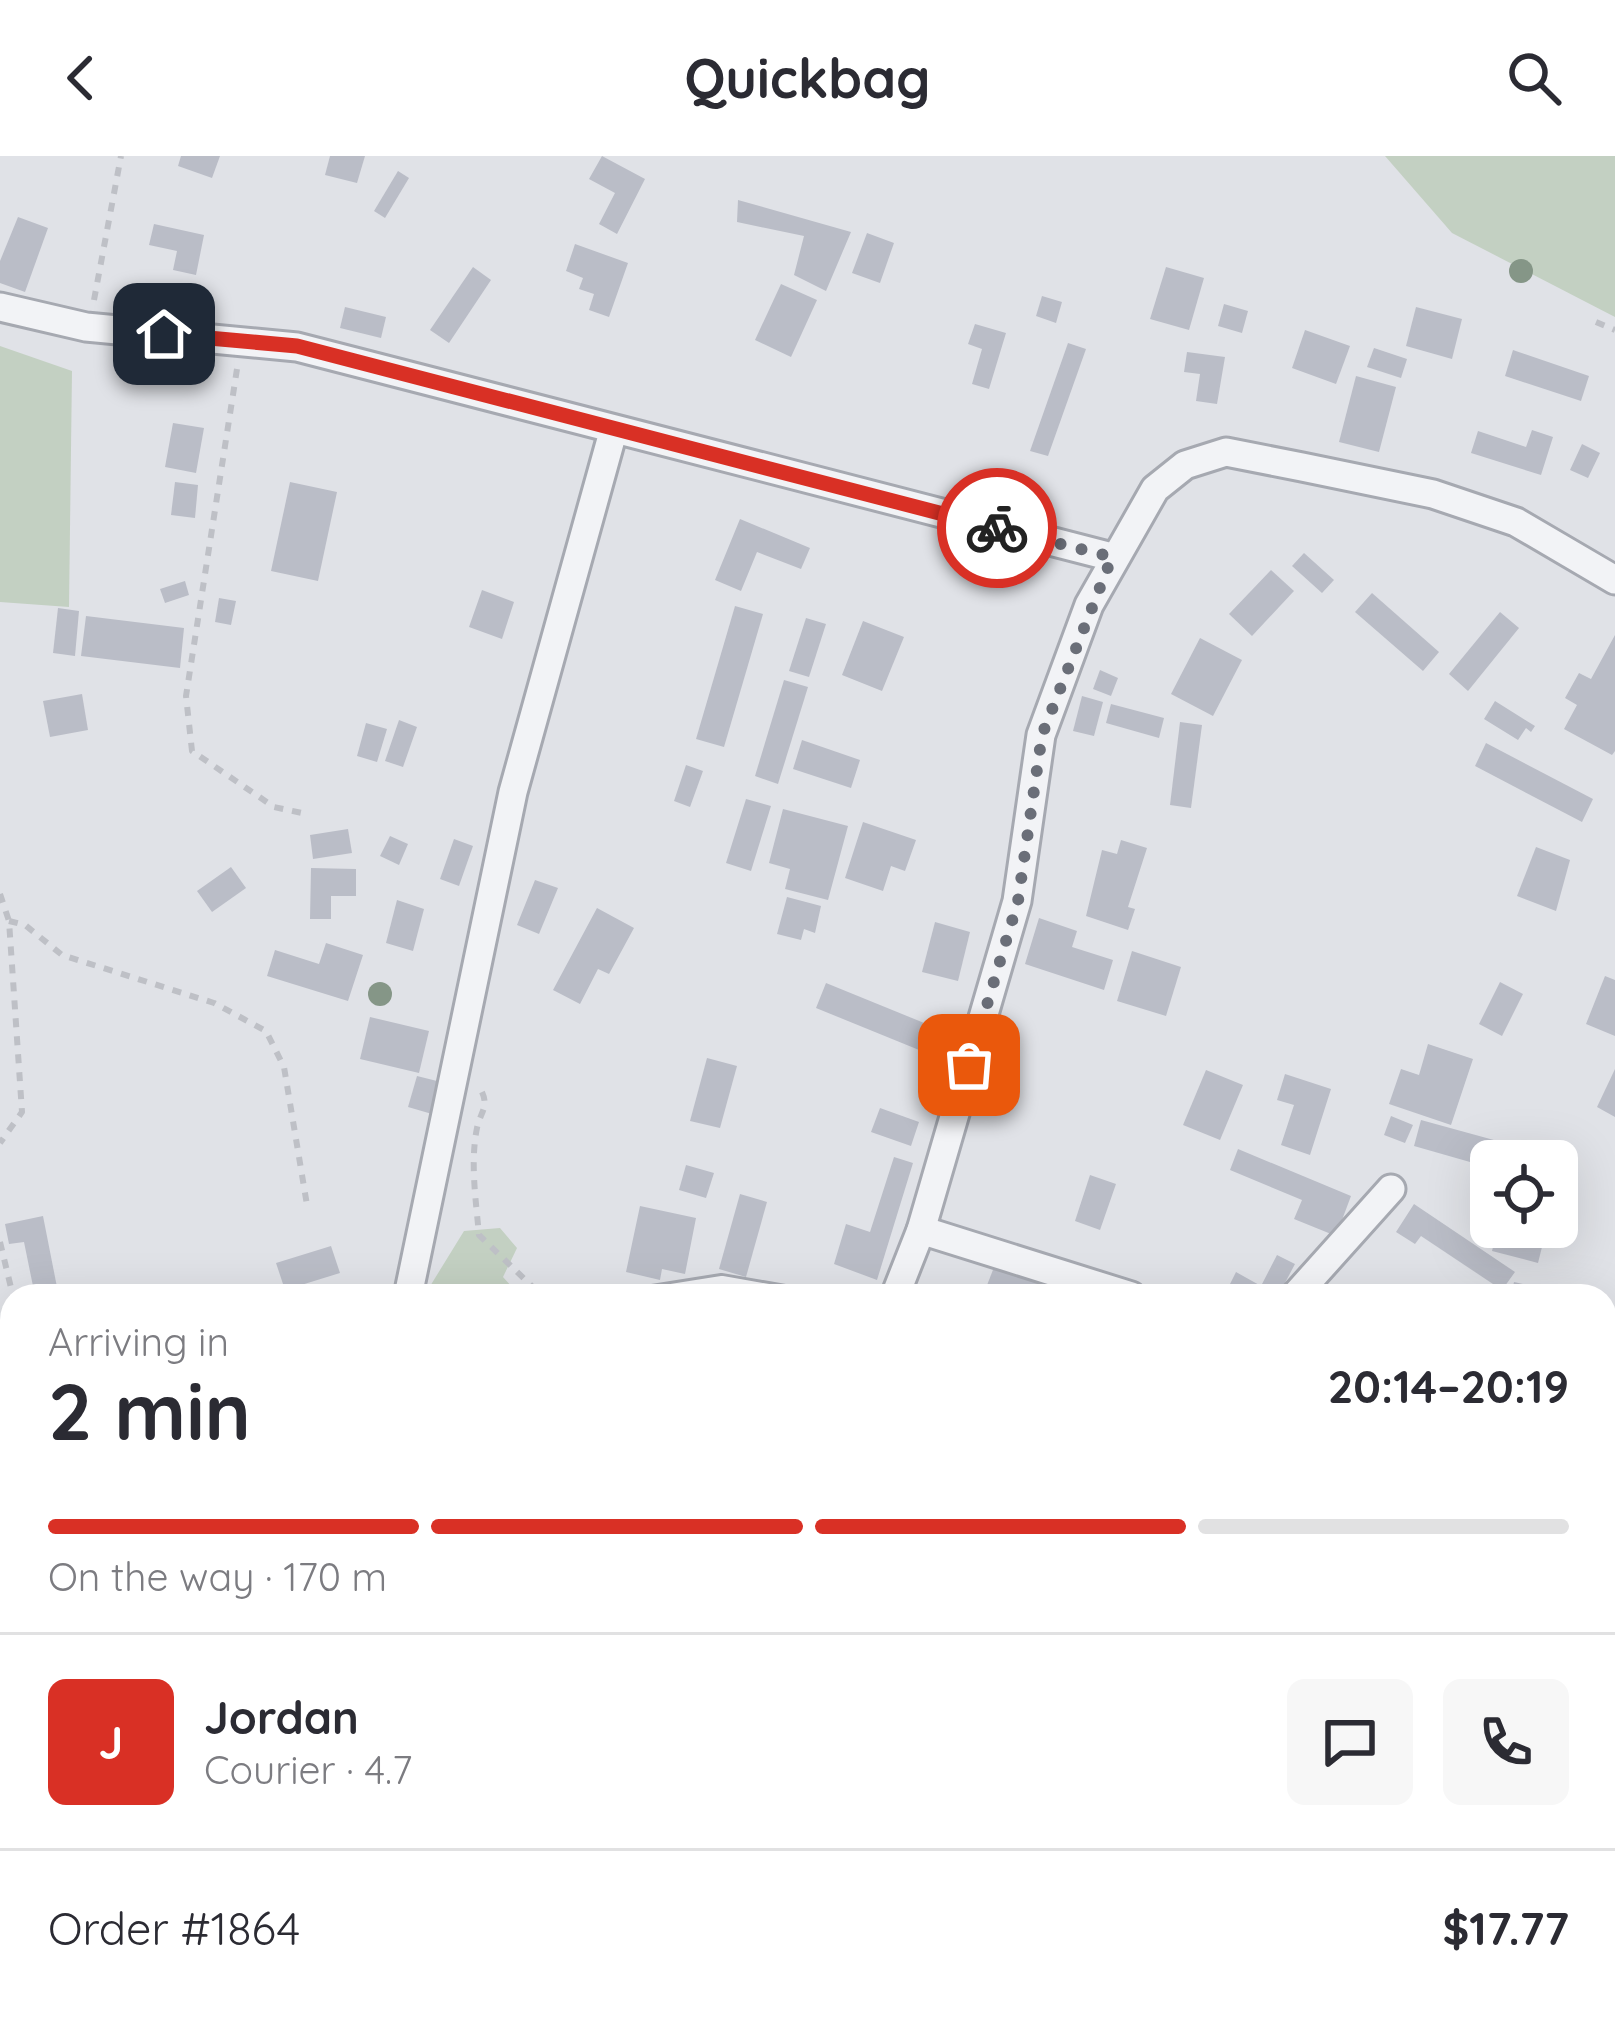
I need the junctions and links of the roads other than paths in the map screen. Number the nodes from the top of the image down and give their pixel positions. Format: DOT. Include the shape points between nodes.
graph roads {
  1 [pos="0,307"];
  2 [pos="613,431"];
  3 [pos="1112,557"];
  4 [pos="1615,580"];
  5 [pos="1391,1189"];
  6 [pos="921,1230"];
  7 [pos="410,1284"];
  8 [pos="900,1284"];
  9 [pos="1093,1284"];
  10 [pos="1306,1284"];
  1 -- 2 [label="street" via="86,327 297,346"];
  2 -- 3 [label="street"];
  2 -- 7 [label="street" via="513,792"];
  3 -- 4 [label="street" via="1155,489 1185,465 1226,452 1433,494 1516,522"];
  3 -- 6 [label="street" via="1042,735 1018,901"];
  5 -- 10 [label="street"];
  6 -- 8 [label="street"];
  6 -- 9 [label="street"];
}
